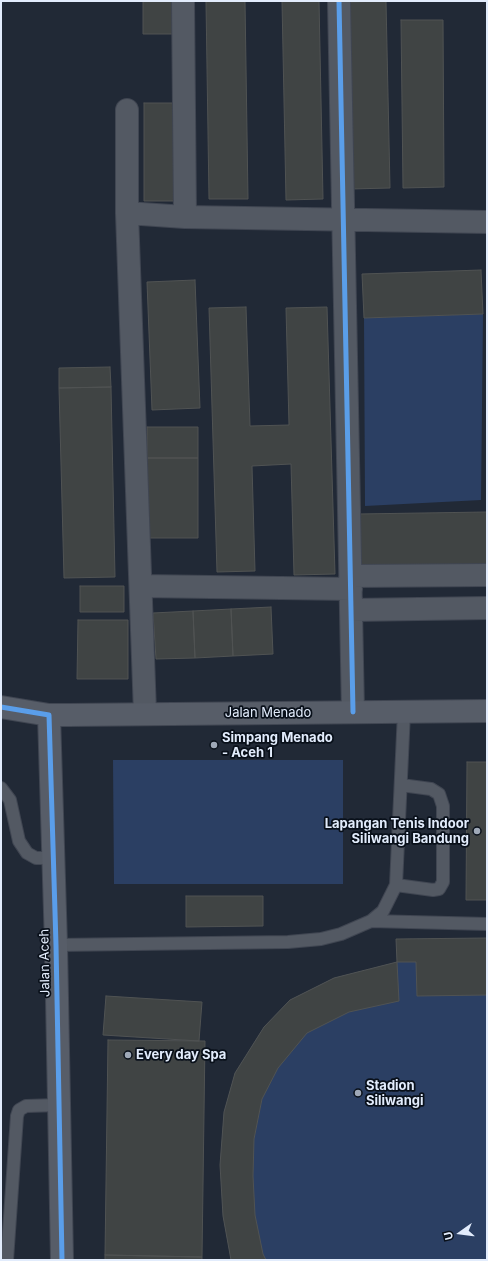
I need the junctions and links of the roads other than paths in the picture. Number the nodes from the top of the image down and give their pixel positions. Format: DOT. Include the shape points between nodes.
graph roads {
  1 [pos="183,1"];
  2 [pos="339,1"];
  3 [pos="126,110"];
  4 [pos="127,213"];
  5 [pos="185,217"];
  6 [pos="344,219"];
  7 [pos="487,222"];
  8 [pos="487,575"];
  9 [pos="141,586"];
  10 [pos="351,592"];
  11 [pos="487,608"];
  12 [pos="1,707"];
  13 [pos="487,711"];
  14 [pos="353,712"];
  15 [pos="404,712"];
  16 [pos="145,713"];
  17 [pos="49,715"];
  18 [pos="401,785"];
  19 [pos="1,788"];
  20 [pos="53,858"];
  21 [pos="396,885"];
  22 [pos="371,921"];
  23 [pos="487,924"];
  24 [pos="56,945"];
  25 [pos="59,1105"];
  26 [pos="6,1260"];
  27 [pos="62,1260"];
  1 -- 5 [label="street"];
  2 -- 6 [label="street"];
  3 -- 4 [label="street"];
  4 -- 5 [label="street"];
  4 -- 9 [label="street"];
  5 -- 6 [label="street"];
  6 -- 7 [label="street"];
  6 -- 10 [label="street"];
  8 -- 10 [label="street"];
  9 -- 10 [label="street"];
  9 -- 16 [label="street"];
  10 -- 11 [label="street"];
  10 -- 14 [label="street"];
  12 -- 17 [label="main road"];
  13 -- 15 [label="main road, Jalan Menado"];
  14 -- 15 [label="main road, Jalan Menado"];
  14 -- 16 [label="main road, Jalan Menado"];
  15 -- 18 [label="lane"];
  16 -- 17 [label="main road, Jalan Menado"];
  17 -- 20 [label="main road, Jalan Aceh"];
  18 -- 21 [label="lane"];
  18 -- 21 [label="lane" via="431,789 439,794 443,806 443,882 439,889 433,890"];
  19 -- 20 [label="lane" via="10,800 19,841 27,853 36,858"];
  20 -- 24 [label="main road, Jalan Aceh"];
  21 -- 22 [label="lane" via="383,911"];
  22 -- 23 [label="lane"];
  22 -- 24 [label="lane" via="341,934 288,942"];
  24 -- 25 [label="main road, Jalan Aceh"];
  25 -- 26 [label="lane" via="26,1106 17,1116"];
  25 -- 27 [label="main road, Jalan Aceh"];
}
